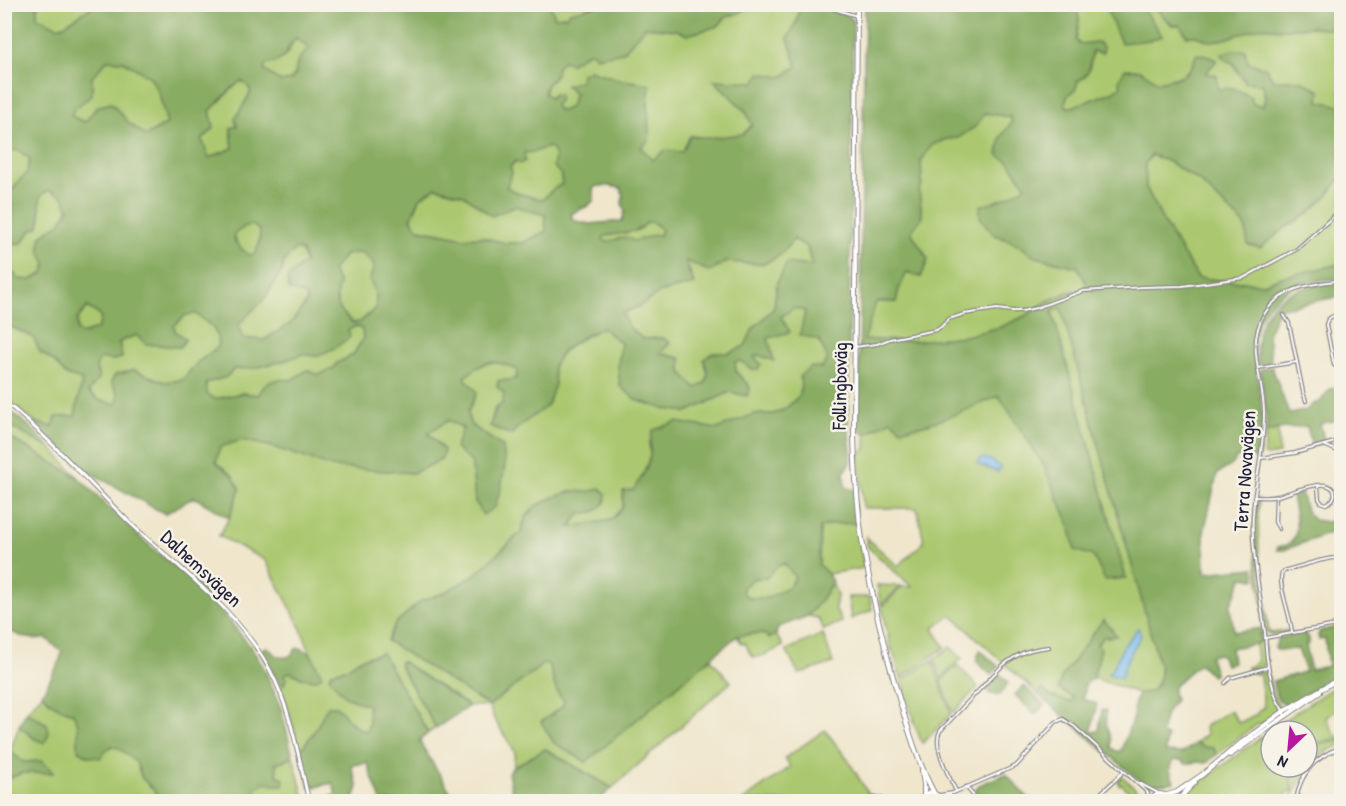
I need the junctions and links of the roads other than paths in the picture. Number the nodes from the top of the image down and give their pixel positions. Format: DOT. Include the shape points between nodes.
graph roads {
  1 [pos="833,4"];
  2 [pos="857,4"];
  3 [pos="857,16"];
  4 [pos="1341,204"];
  5 [pos="1341,280"];
  6 [pos="1341,314"];
  7 [pos="1284,315"];
  8 [pos="855,347"];
  9 [pos="1297,362"];
  10 [pos="1257,368"];
  11 [pos="1341,370"];
  12 [pos="4,401"];
  13 [pos="1306,401"];
  14 [pos="1341,440"];
  15 [pos="1324,445"];
  16 [pos="1341,453"];
  17 [pos="1261,458"];
  18 [pos="1318,486"];
  19 [pos="1276,496"];
  20 [pos="1254,498"];
  21 [pos="1279,529"];
  22 [pos="1341,558"];
  23 [pos="1341,624"];
  24 [pos="1292,633"];
  25 [pos="1265,638"];
  26 [pos="1049,646"];
  27 [pos="1268,667"];
  28 [pos="1341,677"];
  29 [pos="1225,683"];
  30 [pos="1284,714"];
  31 [pos="1341,747"];
  32 [pos="921,760"];
  33 [pos="1124,771"];
  34 [pos="1202,775"];
  35 [pos="1136,781"];
  36 [pos="966,787"];
  37 [pos="954,792"];
  38 [pos="936,794"];
  39 [pos="1160,794"];
  40 [pos="1167,795"];
  41 [pos="921,799"];
  42 [pos="309,801"];
  43 [pos="864,801"];
  44 [pos="888,801"];
  45 [pos="941,801"];
  46 [pos="979,801"];
  47 [pos="1091,801"];
  48 [pos="1150,801"];
  49 [pos="1174,801"];
  50 [pos="1296,801"];
  1 -- 3 [label="street" via="834,9"];
  2 -- 3 [label="main road, Follingboväg"];
  3 -- 8 [label="main road, Follingboväg"];
  4 -- 8 [label="street" via="1335,215 1297,249 1243,278 1182,286 1083,291 1022,311 998,309 964,314 923,334"];
  5 -- 10 [label="street, Terra Novavägen" via="1300,287 1275,301 1258,327"];
  6 -- 11 [label="street" via="1330,317 1326,325 1334,364"];
  7 -- 9 [label="street"];
  8 -- 32 [label="main road, Follingboväg" via="854,435 862,538 884,648"];
  9 -- 10 [label="street"];
  9 -- 13 [label="street"];
  10 -- 17 [label="street, Terra Novavägen" via="1264,426"];
  12 -- 42 [label="street, Dalhemsvägen" via="242,627 271,672 285,705"];
  14 -- 15 [label="street"];
  15 -- 16 [label="street"];
  15 -- 17 [label="street"];
  17 -- 20 [label="street, Terra Novavägen"];
  18 -- 18 [label="street" via="1332,489 1332,501 1321,502"];
  18 -- 19 [label="street"];
  19 -- 20 [label="street"];
  19 -- 21 [label="street" via="1275,522"];
  20 -- 25 [label="street, Terra Novavägen" via="1252,530"];
  22 -- 24 [label="street" via="1286,570 1281,575"];
  23 -- 24 [label="street"];
  24 -- 25 [label="street"];
  25 -- 27 [label="street, Terra Novavägen"];
  26 -- 37 [label="street" via="1031,648 1011,659 940,730 939,749"];
  27 -- 29 [label="street"];
  27 -- 30 [label="street, Terra Novavägen"];
  28 -- 30 [label="main road"];
  30 -- 34 [label="main road"];
  31 -- 50 [label="street" via="1310,766 1300,782"];
  32 -- 38 [label="main road, Follingboväg"];
  32 -- 41 [label="main road, Follingboväg"];
  33 -- 35 [label="street"];
  33 -- 36 [label="street" via="1064,719 1056,722 1016,766"];
  33 -- 47 [label="street"];
  34 -- 40 [label="main road"];
  34 -- 49 [label="main road"];
  35 -- 39 [label="street"];
  35 -- 48 [label="street"];
  36 -- 37 [label="street"];
  36 -- 46 [label="street"];
  37 -- 38 [label="street"];
  37 -- 45 [label="street"];
  38 -- 41 [label="main road" via="929,792"];
  38 -- 45 [label="main road, Follingboväg"];
  39 -- 40 [label="main road"];
  39 -- 48 [label="main road"];
  40 -- 49 [label="main road"];
  43 -- 44 [label="street" via="876,797"];
}
